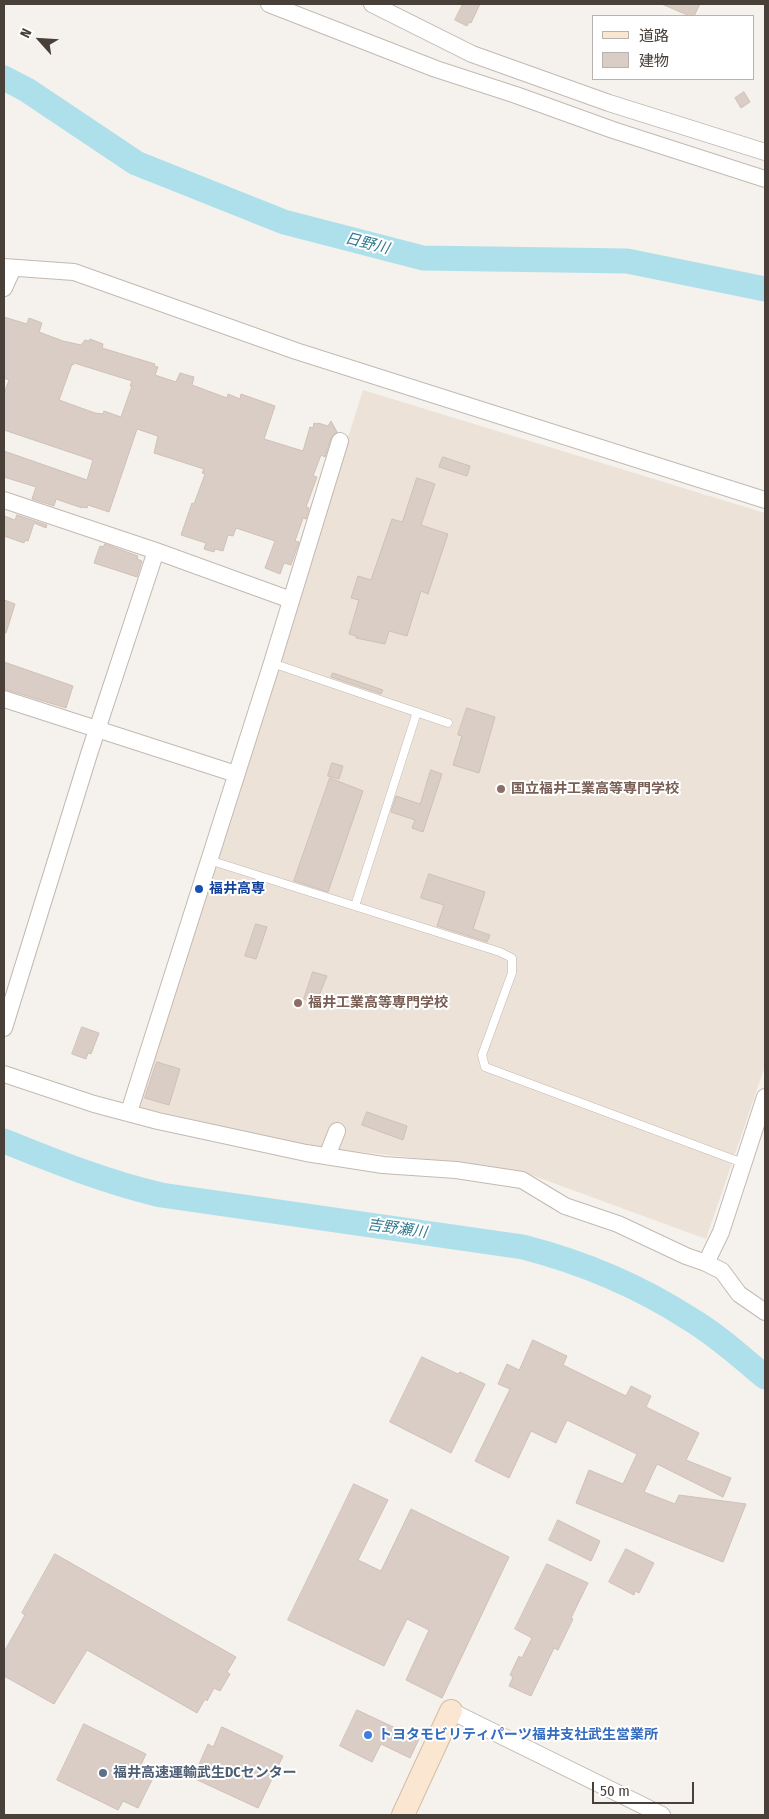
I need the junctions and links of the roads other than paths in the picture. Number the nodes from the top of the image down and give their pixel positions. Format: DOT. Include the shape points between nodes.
graph roads {
  1 [pos="269,4"];
  2 [pos="372,4"];
  3 [pos="765,152"];
  4 [pos="765,179"];
  5 [pos="8,268"];
  6 [pos="4,288"];
  7 [pos="340,441"];
  8 [pos="4,500"];
  9 [pos="765,500"];
  10 [pos="156,551"];
  11 [pos="291,600"];
  12 [pos="272,663"];
  13 [pos="4,699"];
  14 [pos="417,712"];
  15 [pos="448,723"];
  16 [pos="98,730"];
  17 [pos="236,774"];
  18 [pos="209,860"];
  19 [pos="355,906"];
  20 [pos="4,1028"];
  21 [pos="4,1074"];
  22 [pos="765,1099"];
  23 [pos="129,1112"];
  24 [pos="337,1131"];
  25 [pos="327,1156"];
  26 [pos="743,1163"];
  27 [pos="706,1263"];
  28 [pos="765,1312"];
  29 [pos="451,1711"];
  30 [pos="403,1815"];
  31 [pos="662,1815"];
  1 -- 4 [label="street" via="436,70"];
  2 -- 3 [label="street" via="472,54 609,103"];
  5 -- 6 [label="street"];
  5 -- 9 [label="street" via="74,272 296,351"];
  7 -- 11 [label="street"];
  8 -- 10 [label="street"];
  10 -- 11 [label="street"];
  10 -- 16 [label="street"];
  11 -- 12 [label="street"];
  12 -- 14 [label="lane"];
  12 -- 17 [label="street"];
  13 -- 16 [label="street"];
  14 -- 15 [label="lane"];
  14 -- 19 [label="lane"];
  16 -- 17 [label="street"];
  16 -- 20 [label="street"];
  17 -- 18 [label="street"];
  18 -- 19 [label="lane"];
  18 -- 23 [label="street"];
  19 -- 26 [label="lane" via="512,958 512,973 482,1054 484,1067"];
  21 -- 23 [label="street" via="94,1104"];
  22 -- 26 [label="street"];
  23 -- 25 [label="street"];
  24 -- 25 [label="street"];
  25 -- 27 [label="street" via="522,1180 565,1206 618,1224"];
  26 -- 27 [label="street" via="721,1232"];
  27 -- 28 [label="street" via="722,1271 739,1294"];
  29 -- 30 [label="street"];
  29 -- 31 [label="street"];
}
